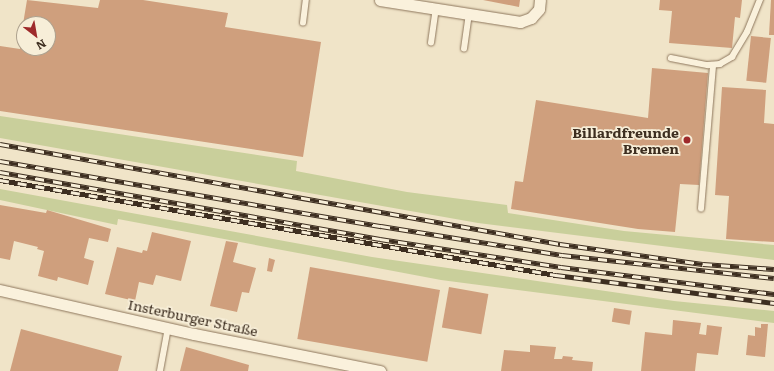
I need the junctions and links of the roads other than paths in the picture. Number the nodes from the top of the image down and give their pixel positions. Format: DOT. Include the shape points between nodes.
graph roads {
  1 [pos="306,0"];
  2 [pos="380,0"];
  3 [pos="540,0"];
  4 [pos="760,0"];
  5 [pos="436,8"];
  6 [pos="469,13"];
  7 [pos="302,23"];
  8 [pos="431,43"];
  9 [pos="464,49"];
  10 [pos="671,58"];
  11 [pos="713,65"];
  12 [pos="701,209"];
  13 [pos="0,290"];
  14 [pos="168,328"];
  15 [pos="160,371"];
  16 [pos="380,371"];
  1 -- 7 [label="lane"];
  2 -- 5 [label="street"];
  3 -- 6 [label="street" via="539,9 531,18 520,22"];
  4 -- 11 [label="lane" via="747,32 732,57"];
  5 -- 6 [label="street"];
  5 -- 8 [label="lane"];
  6 -- 9 [label="lane"];
  10 -- 11 [label="lane"];
  11 -- 12 [label="lane"];
  13 -- 14 [label="street, Insterburger Straße"];
  14 -- 15 [label="lane"];
  14 -- 16 [label="street, Insterburger Straße"];
}
